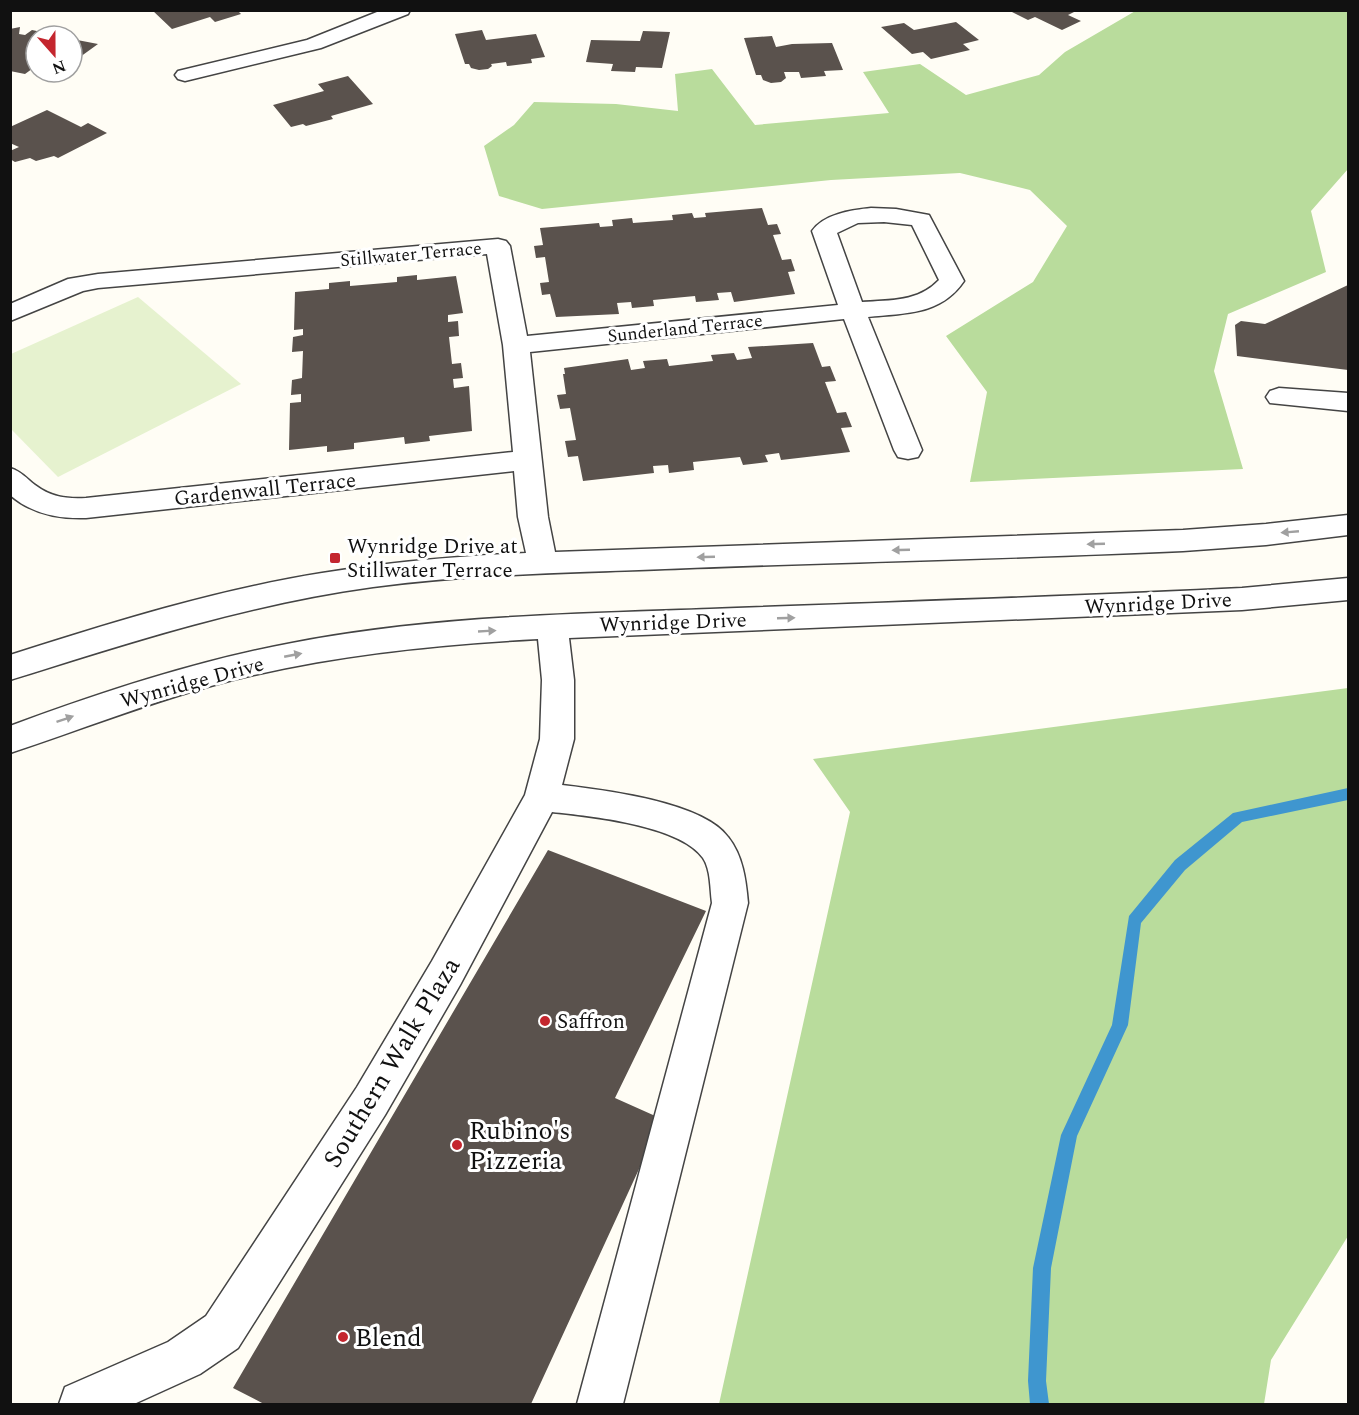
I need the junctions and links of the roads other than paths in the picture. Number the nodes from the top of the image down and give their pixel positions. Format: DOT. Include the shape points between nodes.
graph roads {
  1 [pos="400,10"];
  2 [pos="185,75"];
  3 [pos="853,311"];
  4 [pos="10,314"];
  5 [pos="516,345"];
  6 [pos="1279,397"];
  7 [pos="1348,402"];
  8 [pos="908,450"];
  9 [pos="528,460"];
  10 [pos="10,478"];
  11 [pos="1348,525"];
  12 [pos="543,563"];
  13 [pos="1348,590"];
  14 [pos="552,627"];
  15 [pos="10,668"];
  16 [pos="10,740"];
  17 [pos="542,797"];
  18 [pos="82,1404"];
  19 [pos="600,1404"];
  1 -- 2 [label="street" via="314,44"];
  3 -- 3 [label="street" via="937,297 951,281 921,220 888,214 868,216 834,223 824,231"];
  3 -- 5 [label="street, Sunderland Terrace"];
  3 -- 8 [label="street"];
  4 -- 5 [label="street, Stillwater Terrace" via="77,284 498,246"];
  5 -- 9 [label="street, Stillwater Terrace"];
  6 -- 7 [label="street"];
  9 -- 10 [label="street, Gardenwall Terrace" via="64,509 39,503"];
  9 -- 12 [label="street, Stillwater Terrace" via="533,517"];
  11 -- 12 [label="street, one-way" via="1137,542"];
  12 -- 15 [label="street" via="424,570 319,585 112,633"];
  14 -- 13 [label="street, Wynridge Drive, one-way" via="1166,603"];
  16 -- 14 [label="street, Wynridge Drive, one-way" via="173,685 291,655 395,639"];
  14 -- 17 [label="street, Southern Walk Plaza" via="558,680 557,739"];
  17 -- 18 [label="street, Southern Walk Plaza" via="377,1091 222,1332 184,1358"];
  17 -- 19 [label="street" via="594,801 685,825 711,843 725,866 730,903"];
}
